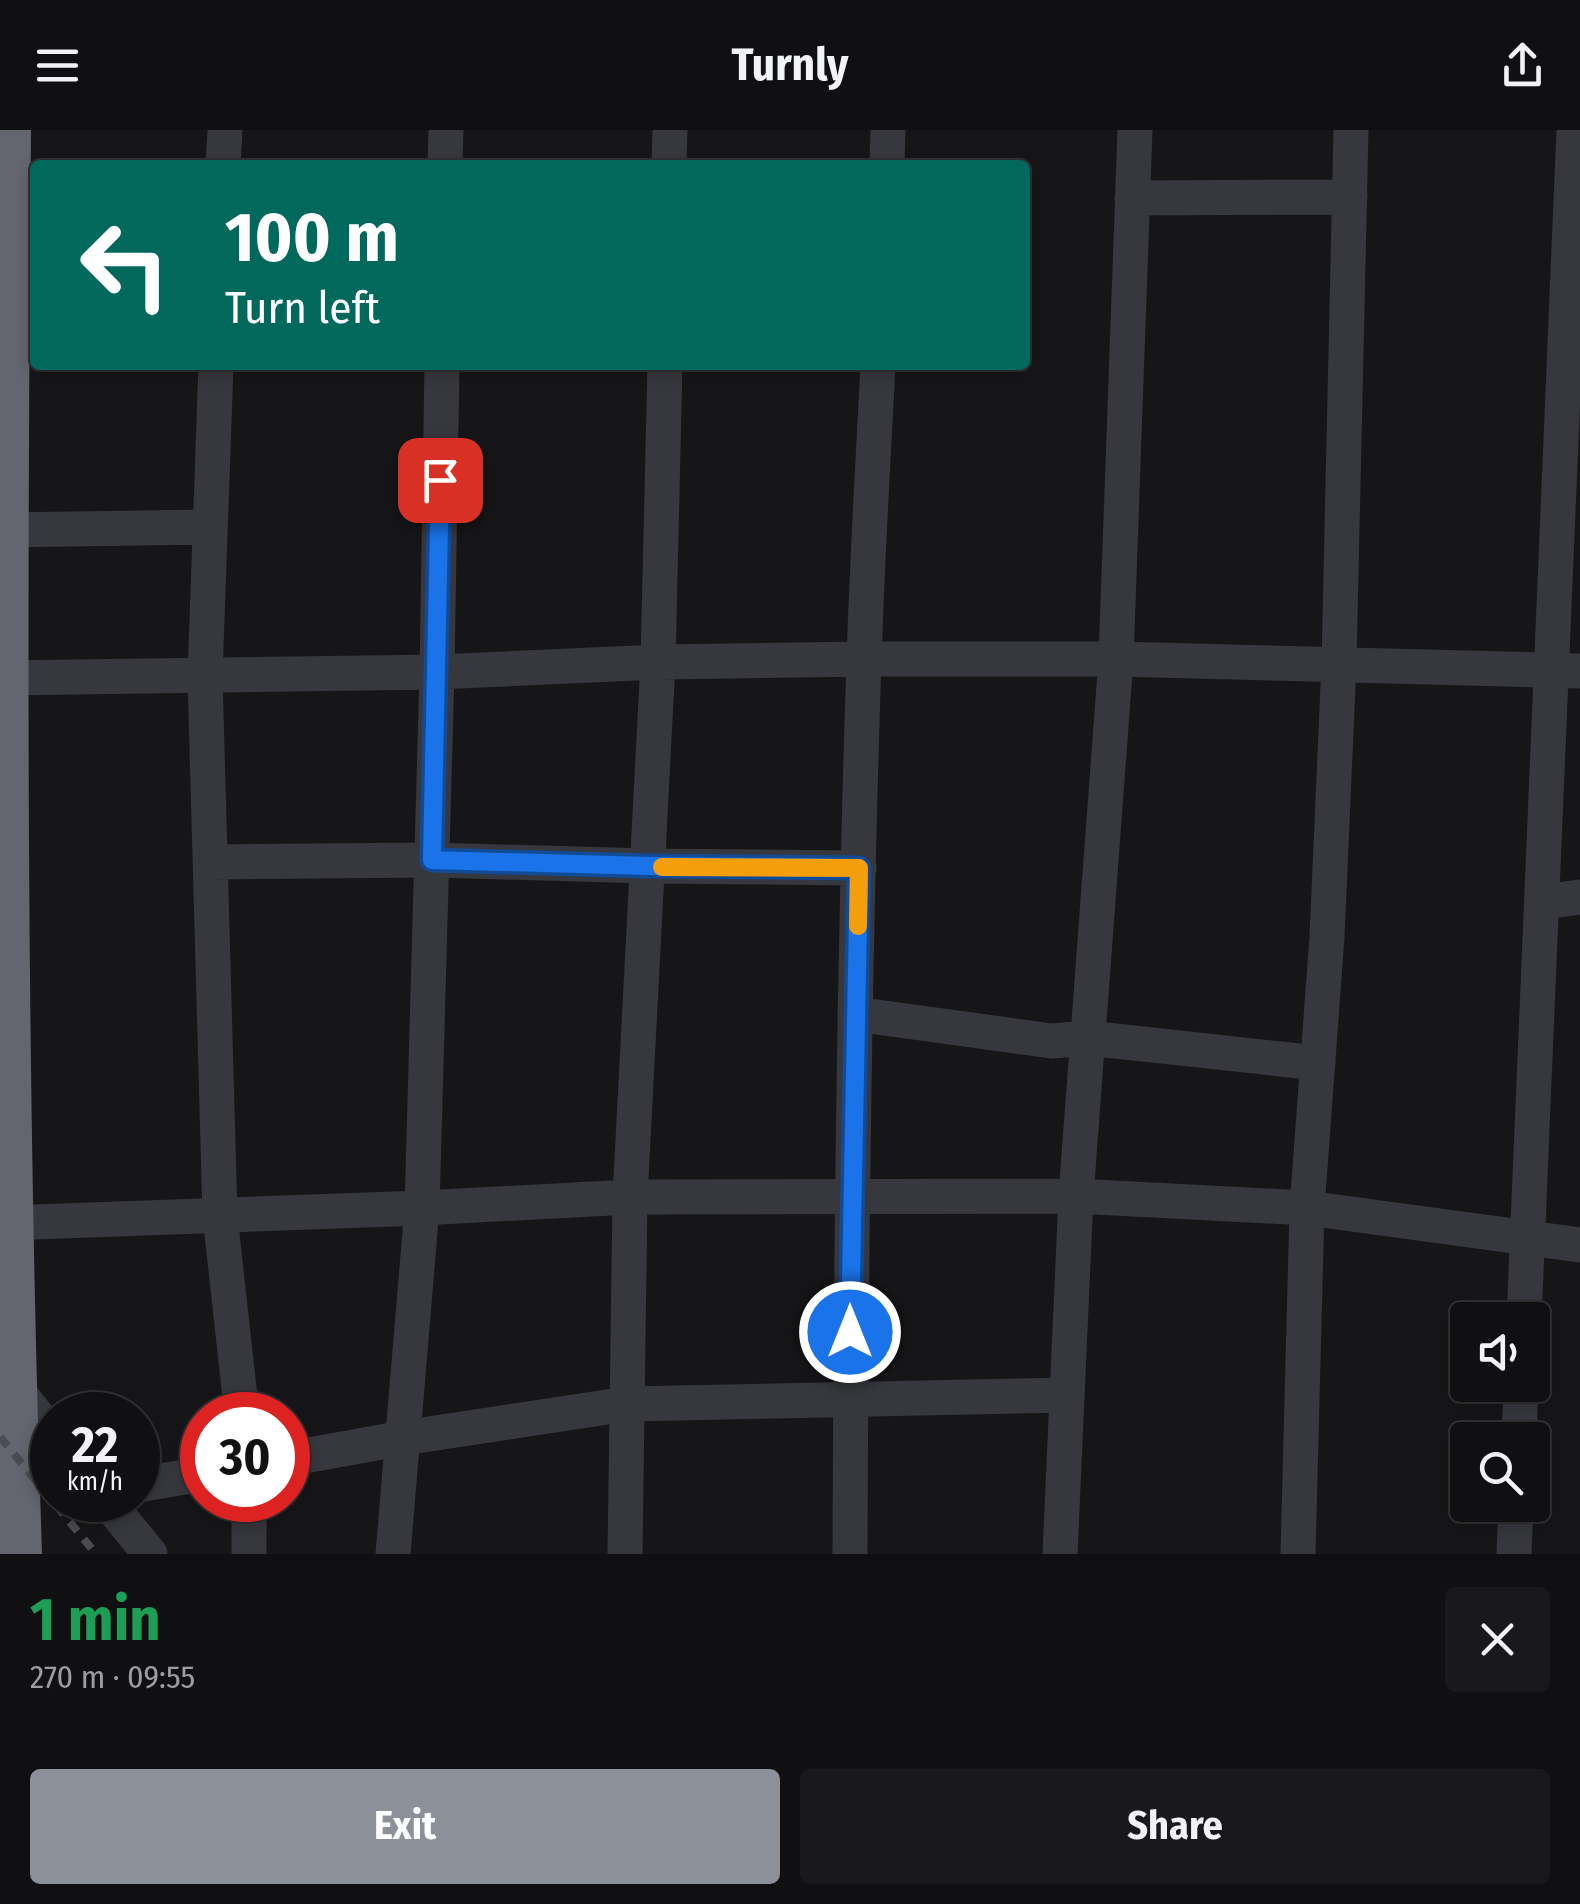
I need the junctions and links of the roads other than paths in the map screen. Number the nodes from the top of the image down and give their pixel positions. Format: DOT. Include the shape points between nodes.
graph roads {
  1 [pos="4,130"];
  2 [pos="225,130"];
  3 [pos="446,130"];
  4 [pos="670,130"];
  5 [pos="888,130"];
  6 [pos="1135,130"];
  7 [pos="1351,130"];
  8 [pos="1574,130"];
  9 [pos="224,160"];
  10 [pos="445,160"];
  11 [pos="669,160"];
  12 [pos="887,160"];
  13 [pos="1132,198"];
  14 [pos="1350,198"];
  15 [pos="216,370"];
  16 [pos="442,370"];
  17 [pos="664,370"];
  18 [pos="878,370"];
  19 [pos="210,527"];
  20 [pos="1,530"];
  21 [pos="864,659"];
  22 [pos="1116,659"];
  23 [pos="658,662"];
  24 [pos="1338,663"];
  25 [pos="1566,671"];
  26 [pos="436,672"];
  27 [pos="206,676"];
  28 [pos="0,678"];
  29 [pos="432,860"];
  30 [pos="210,862"];
  31 [pos="648,866"];
  32 [pos="859,868"];
  33 [pos="1,884"];
  34 [pos="1580,897"];
  35 [pos="1542,902"];
  36 [pos="856,1014"];
  37 [pos="1088,1038"];
  38 [pos="1318,1063"];
  39 [pos="851,1195"];
  40 [pos="1076,1196"];
  41 [pos="630,1197"];
  42 [pos="422,1208"];
  43 [pos="1306,1208"];
  44 [pos="220,1216"];
  45 [pos="6,1223"];
  46 [pos="1528,1238"];
  47 [pos="1580,1245"];
  48 [pos="1525,1302"];
  49 [pos="9,1381"];
  50 [pos="239,1392"];
  51 [pos="1067,1395"];
  52 [pos="850,1400"];
  53 [pos="627,1404"];
  54 [pos="30,1407"];
  55 [pos="403,1438"];
  56 [pos="310,1454"];
  57 [pos="124,1522"];
  58 [pos="249,1522"];
  59 [pos="1515,1522"];
  60 [pos="16,1554"];
  61 [pos="150,1554"];
  62 [pos="250,1554"];
  63 [pos="393,1554"];
  64 [pos="625,1554"];
  65 [pos="850,1554"];
  66 [pos="1060,1554"];
  67 [pos="1298,1554"];
  68 [pos="1514,1554"];
  1 -- 20 [label="highway"];
  2 -- 9 [label="street"];
  3 -- 10 [label="street"];
  4 -- 11 [label="street"];
  5 -- 12 [label="street"];
  6 -- 13 [label="street"];
  7 -- 14 [label="street"];
  8 -- 25 [label="street"];
  13 -- 14 [label="street"];
  13 -- 22 [label="street"];
  14 -- 24 [label="street"];
  15 -- 19 [label="street"];
  16 -- 26 [label="street"];
  17 -- 23 [label="street"];
  18 -- 21 [label="street"];
  19 -- 20 [label="street"];
  19 -- 27 [label="street"];
  20 -- 28 [label="highway"];
  21 -- 22 [label="street"];
  21 -- 23 [label="street"];
  21 -- 32 [label="street"];
  22 -- 24 [label="street"];
  22 -- 37 [label="street"];
  23 -- 26 [label="street"];
  23 -- 31 [label="street"];
  24 -- 25 [label="street"];
  24 -- 38 [label="street"];
  25 -- 35 [label="street"];
  26 -- 27 [label="street"];
  26 -- 29 [label="street"];
  27 -- 28 [label="street"];
  27 -- 30 [label="street"];
  28 -- 33 [label="highway"];
  29 -- 30 [label="street"];
  29 -- 31 [label="street"];
  29 -- 42 [label="street"];
  30 -- 44 [label="street"];
  31 -- 32 [label="street"];
  31 -- 41 [label="street"];
  32 -- 36 [label="street"];
  33 -- 45 [label="highway"];
  34 -- 35 [label="street"];
  35 -- 46 [label="street"];
  36 -- 37 [label="street" via="1052,1041"];
  36 -- 39 [label="street"];
  37 -- 38 [label="street"];
  37 -- 40 [label="street"];
  38 -- 43 [label="street"];
  39 -- 40 [label="street"];
  39 -- 41 [label="street"];
  39 -- 52 [label="street"];
  40 -- 43 [label="street"];
  40 -- 51 [label="street"];
  41 -- 42 [label="street"];
  41 -- 53 [label="street"];
  42 -- 44 [label="street"];
  42 -- 55 [label="street"];
  43 -- 46 [label="street"];
  43 -- 67 [label="street"];
  44 -- 45 [label="street"];
  44 -- 50 [label="street"];
  45 -- 49 [label="highway"];
  46 -- 47 [label="street"];
  46 -- 48 [label="street"];
  49 -- 54 [label="street"];
  49 -- 60 [label="highway"];
  51 -- 52 [label="street"];
  51 -- 66 [label="street"];
  52 -- 53 [label="street"];
  52 -- 65 [label="street"];
  53 -- 55 [label="street"];
  53 -- 64 [label="street"];
  55 -- 56 [label="street"];
  55 -- 63 [label="street"];
  57 -- 61 [label="street"];
  58 -- 62 [label="street"];
  59 -- 68 [label="street"];
}
